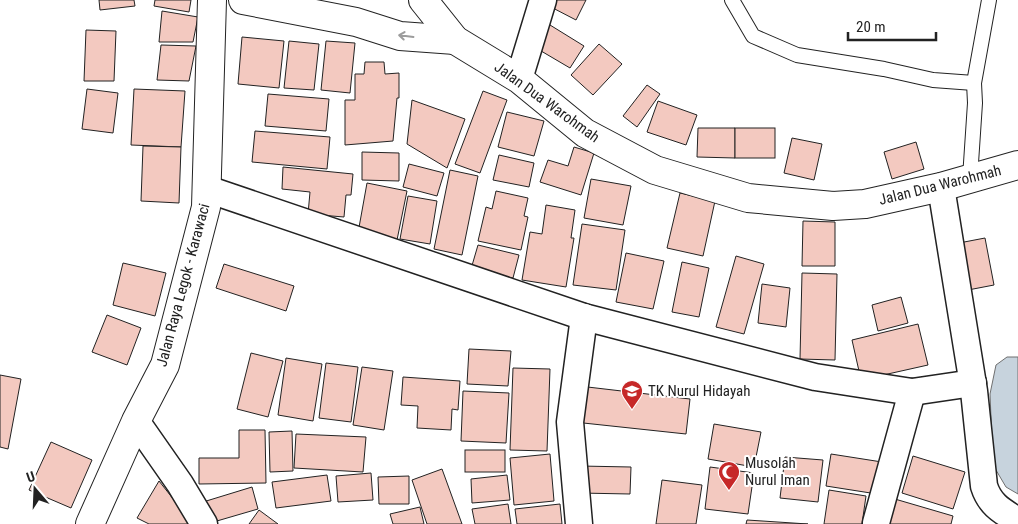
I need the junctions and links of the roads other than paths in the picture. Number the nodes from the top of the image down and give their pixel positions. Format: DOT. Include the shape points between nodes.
graph roads {
  1 [pos="212,0"];
  2 [pos="243,0"];
  3 [pos="423,0"];
  4 [pos="543,0"];
  5 [pos="732,0"];
  6 [pos="989,0"];
  7 [pos="455,40"];
  8 [pos="519,79"];
  9 [pos="974,83"];
  10 [pos="1018,165"];
  11 [pos="970,178"];
  12 [pos="941,187"];
  13 [pos="207,189"];
  14 [pos="584,317"];
  15 [pos="973,383"];
  16 [pos="912,392"];
  17 [pos="136,421"];
  18 [pos="1018,521"];
  19 [pos="876,523"];
  20 [pos="90,524"];
  21 [pos="204,524"];
  22 [pos="579,524"];
  1 -- 13 [label="street, Jalan Raya Legok - Karawaci"];
  7 -- 2 [label="street, Jalan Dua Warohmah, one-way" via="400,36 356,22"];
  3 -- 7 [label="street, Jalan Dua Warohmah"];
  4 -- 8 [label="street"];
  5 -- 9 [label="lane" via="752,36 797,54 933,80"];
  6 -- 9 [label="lane"];
  7 -- 8 [label="street, Jalan Dua Warohmah"];
  8 -- 12 [label="street, Jalan Dua Warohmah" via="586,133 655,170 748,198 833,206 866,204"];
  9 -- 11 [label="lane"];
  10 -- 11 [label="street, Jalan Dua Warohmah"];
  11 -- 12 [label="street, Jalan Dua Warohmah"];
  12 -- 15 [label="street"];
  13 -- 14 [label="street"];
  13 -- 17 [label="street, Jalan Raya Legok - Karawaci" via="206,207 164,365"];
  14 -- 16 [label="street" via="815,376"];
  14 -- 22 [label="street" via="570,422"];
  15 -- 16 [label="street"];
  15 -- 18 [label="street" via="986,493 996,507"];
  16 -- 19 [label="street"];
  17 -- 20 [label="street, Jalan Raya Legok - Karawaci"];
  17 -- 21 [label="street"];
}
